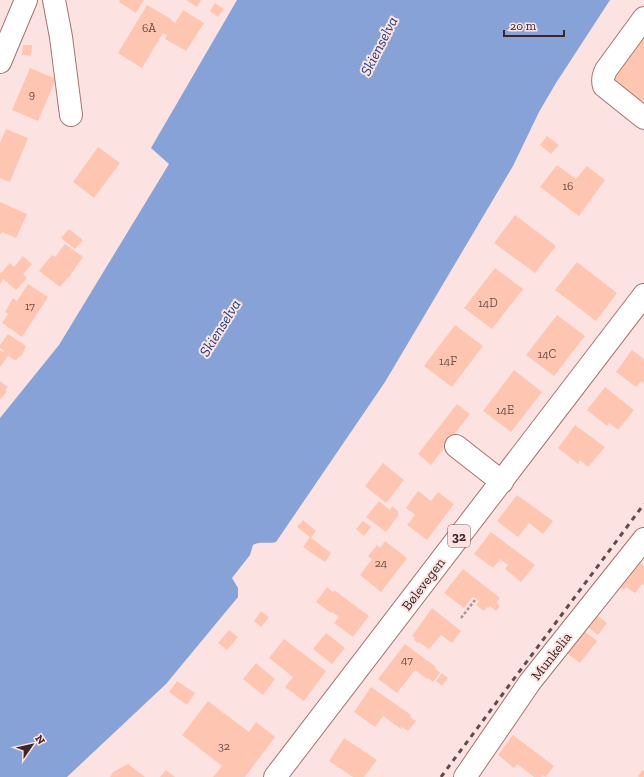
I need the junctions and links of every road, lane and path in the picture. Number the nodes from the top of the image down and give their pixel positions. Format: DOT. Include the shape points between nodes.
graph roads {
  1 [pos="26,0"];
  2 [pos="54,0"];
  3 [pos="644,18"];
  4 [pos="0,62"];
  5 [pos="71,115"];
  6 [pos="644,118"];
  7 [pos="644,295"];
  8 [pos="456,446"];
  9 [pos="502,482"];
  10 [pos="644,539"];
  11 [pos="475,600"];
  12 [pos="461,618"];
  13 [pos="275,777"];
  14 [pos="465,777"];
  1 -- 4 [label="main road"];
  2 -- 5 [label="main road"];
  3 -- 6 [label="main road" via="606,70 602,81 604,86"];
  7 -- 9 [label="main road, Bølevegen / 32"];
  8 -- 9 [label="main road"];
  9 -- 13 [label="main road, Bølevegen / 32"];
  10 -- 14 [label="main road, Munkelia" via="530,682"];
  11 -- 12 [label="path"];
}
